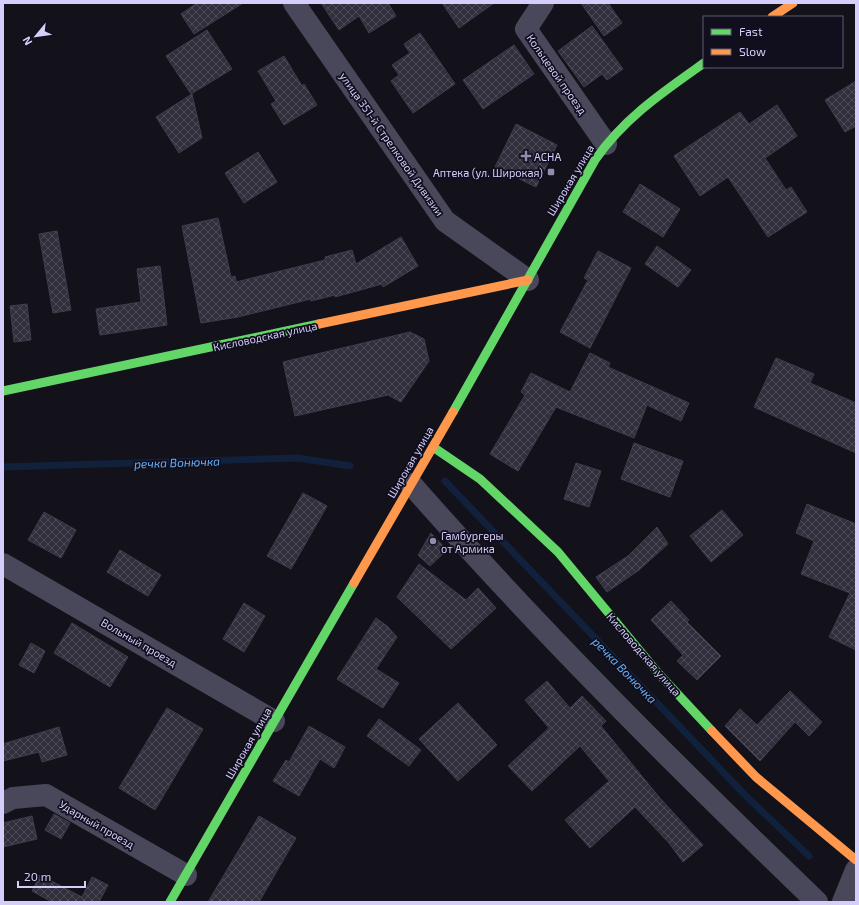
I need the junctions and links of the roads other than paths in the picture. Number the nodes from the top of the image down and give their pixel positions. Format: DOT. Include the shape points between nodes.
graph roads {
  1 [pos="294,3"];
  2 [pos="543,3"];
  3 [pos="792,3"];
  4 [pos="773,16"];
  5 [pos="703,64"];
  6 [pos="606,144"];
  7 [pos="528,280"];
  8 [pos="3,391"];
  9 [pos="433,446"];
  10 [pos="412,484"];
  11 [pos="3,564"];
  12 [pos="274,721"];
  13 [pos="3,803"];
  14 [pos="856,860"];
  15 [pos="856,870"];
  16 [pos="186,875"];
  17 [pos="170,902"];
  18 [pos="817,902"];
  19 [pos="843,902"];
  1 -- 7 [label="street, улица 351-й Стрелковой Дивизии" via="445,221"];
  2 -- 6 [label="street, Кольцевой проезд" via="526,29"];
  3 -- 4 [label="street"];
  5 -- 6 [label="street, Широкая улица" via="647,103"];
  6 -- 7 [label="street, Широкая улица" via="559,220"];
  7 -- 8 [label="street, Кисловодская улица"];
  7 -- 9 [label="street, Широкая улица"];
  9 -- 10 [label="street, Широкая улица"];
  9 -- 14 [label="street, Кисловодская улица" via="480,479 558,552 659,674 756,777"];
  10 -- 12 [label="street, Широкая улица"];
  10 -- 18 [label="street" via="470,551 531,615 735,823"];
  11 -- 12 [label="street, Вольный проезд"];
  12 -- 16 [label="street, Широкая улица"];
  13 -- 16 [label="street, Ударный проезд" via="13,798 46,795"];
  15 -- 19 [label="street"];
  16 -- 17 [label="street, Широкая улица"];
}
